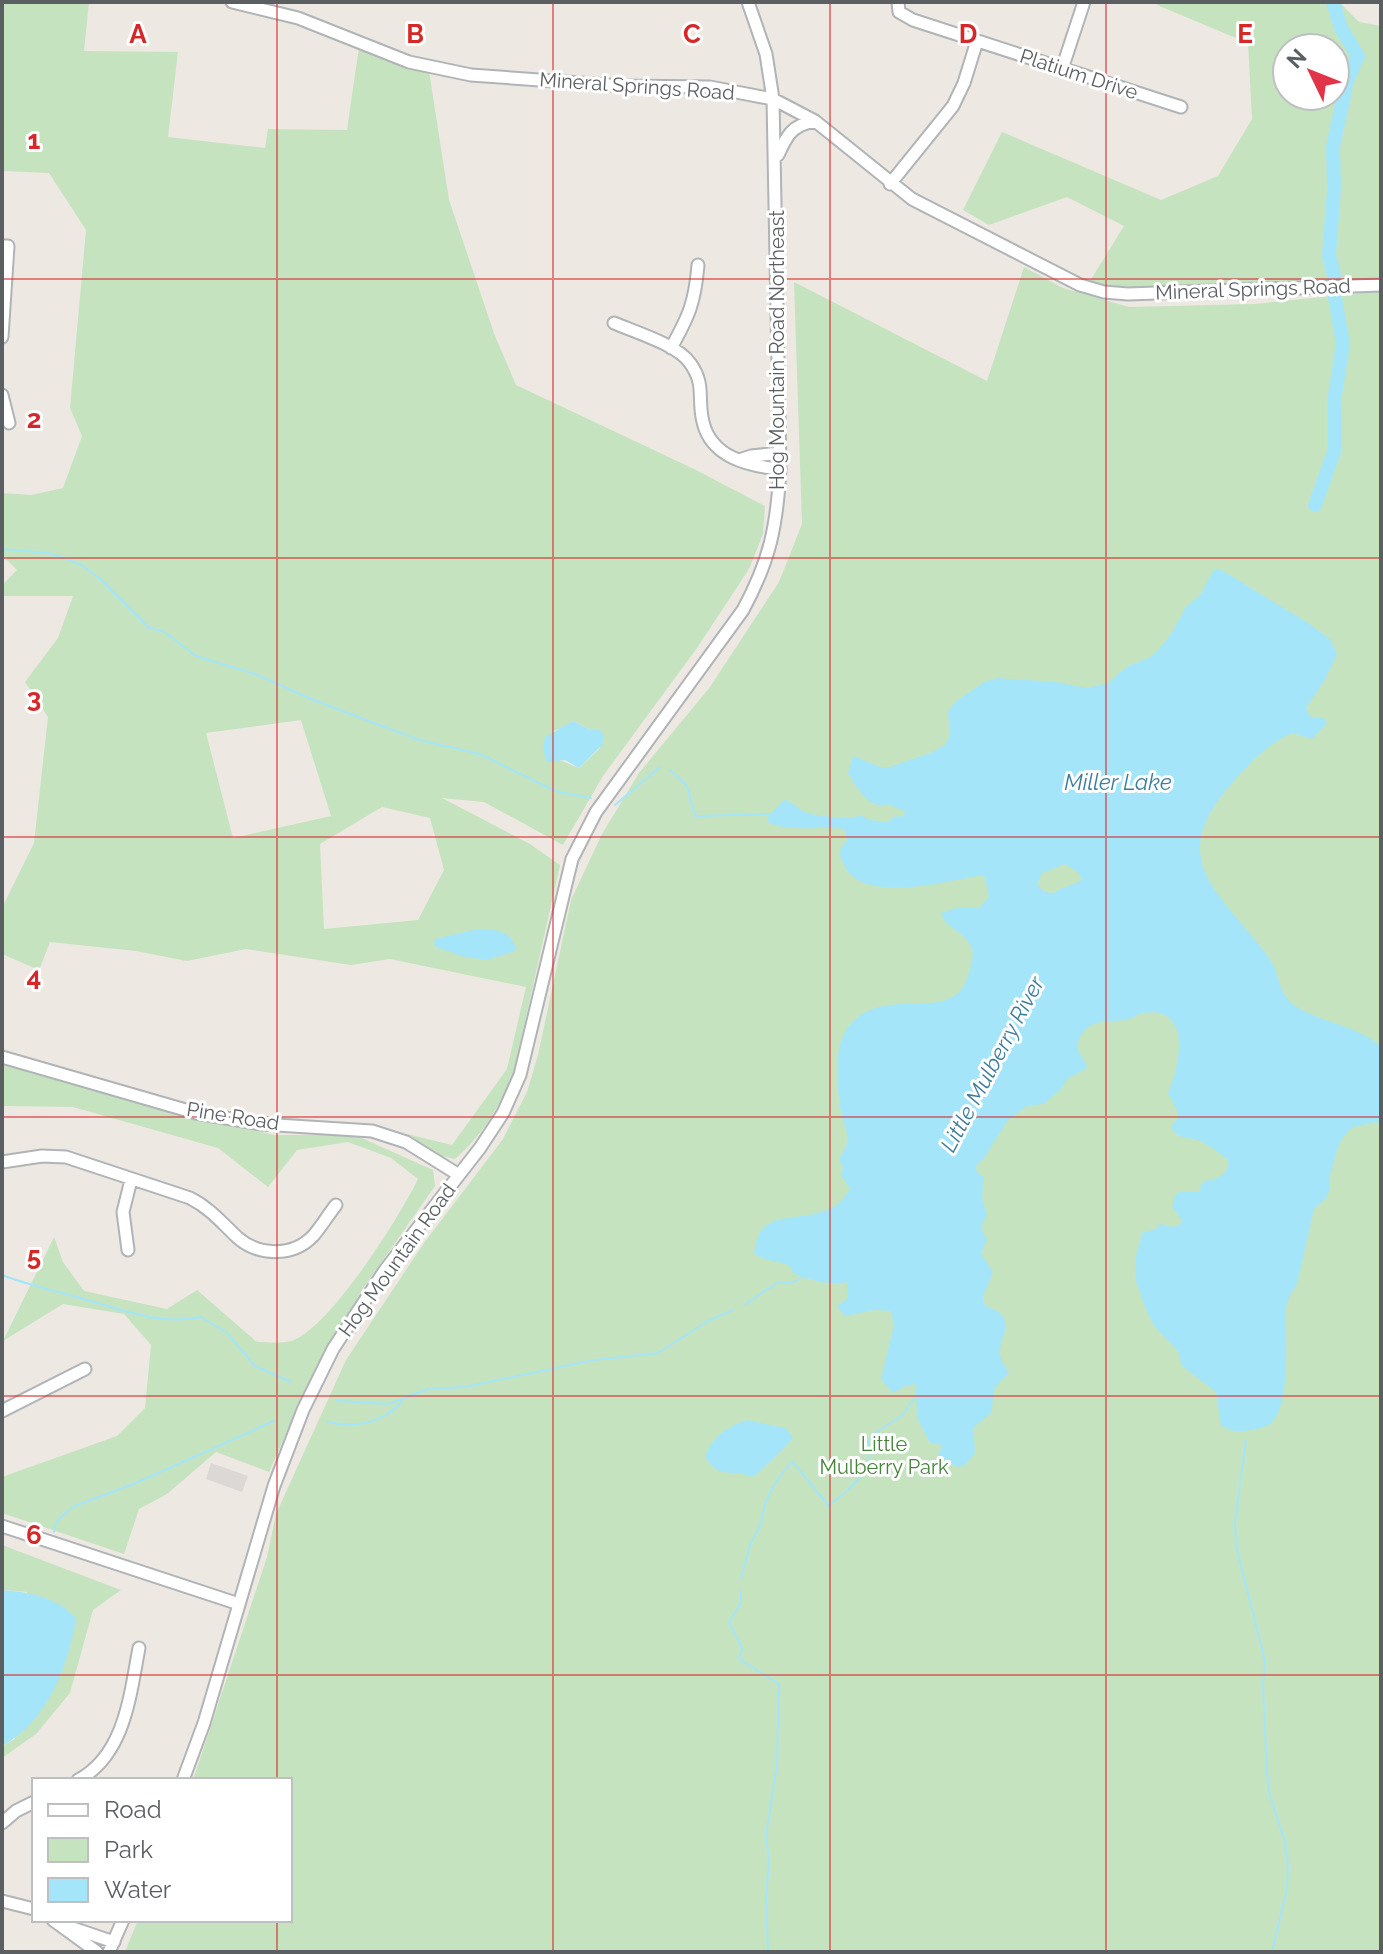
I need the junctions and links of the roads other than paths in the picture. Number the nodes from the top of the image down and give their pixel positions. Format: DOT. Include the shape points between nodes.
graph roads {
  1 [pos="232,2"];
  2 [pos="748,2"];
  3 [pos="898,2"];
  4 [pos="1084,2"];
  5 [pos="977,41"];
  6 [pos="1062,69"];
  7 [pos="773,99"];
  8 [pos="1181,107"];
  9 [pos="815,121"];
  10 [pos="776,159"];
  11 [pos="890,184"];
  12 [pos="2,246"];
  13 [pos="698,265"];
  14 [pos="1381,285"];
  15 [pos="614,323"];
  16 [pos="2,337"];
  17 [pos="671,348"];
  18 [pos="2,395"];
  19 [pos="9,423"];
  20 [pos="780,453"];
  21 [pos="742,459"];
  22 [pos="780,469"];
  23 [pos="609,795"];
  24 [pos="2,1057"];
  25 [pos="2,1162"];
  26 [pos="459,1175"];
  27 [pos="131,1180"];
  28 [pos="336,1205"];
  29 [pos="128,1250"];
  30 [pos="85,1369"];
  31 [pos="2,1411"];
  32 [pos="2,1526"];
  33 [pos="239,1604"];
  34 [pos="139,1648"];
  35 [pos="80,1778"];
  36 [pos="184,1778"];
  37 [pos="32,1803"];
  38 [pos="2,1823"];
  39 [pos="2,1901"];
  40 [pos="32,1908"];
  41 [pos="57,1922"];
  42 [pos="122,1922"];
  43 [pos="112,1947"];
  44 [pos="97,1952"];
  1 -- 7 [label="street, Mineral Springs Road" via="298,18 409,62 471,75 710,87"];
  2 -- 7 [label="street, Hog Mountain Road Northeast" via="766,54"];
  3 -- 5 [label="street, Platium Drive" via="906,17"];
  4 -- 6 [label="street"];
  5 -- 6 [label="street, Platium Drive"];
  5 -- 11 [label="street" via="953,106"];
  6 -- 8 [label="street, Platium Drive"];
  7 -- 9 [label="street, Mineral Springs Road"];
  7 -- 10 [label="street, Hog Mountain Road Northeast"];
  9 -- 10 [label="street" via="791,129"];
  9 -- 11 [label="street, Mineral Springs Road"];
  10 -- 20 [label="street, Hog Mountain Road Northeast"];
  11 -- 14 [label="street, Mineral Springs Road" via="1021,256 1104,292"];
  12 -- 16 [label="street" via="8,246"];
  13 -- 17 [label="street" via="695,298"];
  15 -- 17 [label="street"];
  17 -- 21 [label="street" via="688,359 701,380 702,421 710,441 723,454"];
  18 -- 19 [label="street"];
  20 -- 21 [label="street"];
  20 -- 22 [label="street, Hog Mountain Road Northeast"];
  21 -- 22 [label="street" via="750,466"];
  22 -- 23 [label="street, Hog Mountain Road Northeast" via="777,515 762,574 743,610"];
  23 -- 26 [label="street, Hog Mountain Road" via="572,859 520,1075 503,1113"];
  24 -- 26 [label="street, Pine Road" via="196,1113 261,1124 372,1131 406,1142"];
  25 -- 27 [label="street" via="66,1157"];
  26 -- 33 [label="street, Hog Mountain Road" via="385,1270 333,1349 286,1449"];
  27 -- 28 [label="street" via="208,1207 259,1250 297,1247 312,1237"];
  27 -- 29 [label="street" via="123,1212"];
  30 -- 31 [label="street"];
  32 -- 33 [label="street"];
  33 -- 36 [label="street, Hog Mountain Road"];
  34 -- 35 [label="street" via="119,1736"];
  37 -- 38 [label="street"];
  39 -- 40 [label="street"];
  41 -- 43 [label="street"];
  41 -- 44 [label="street"];
  42 -- 43 [label="street"];
}
